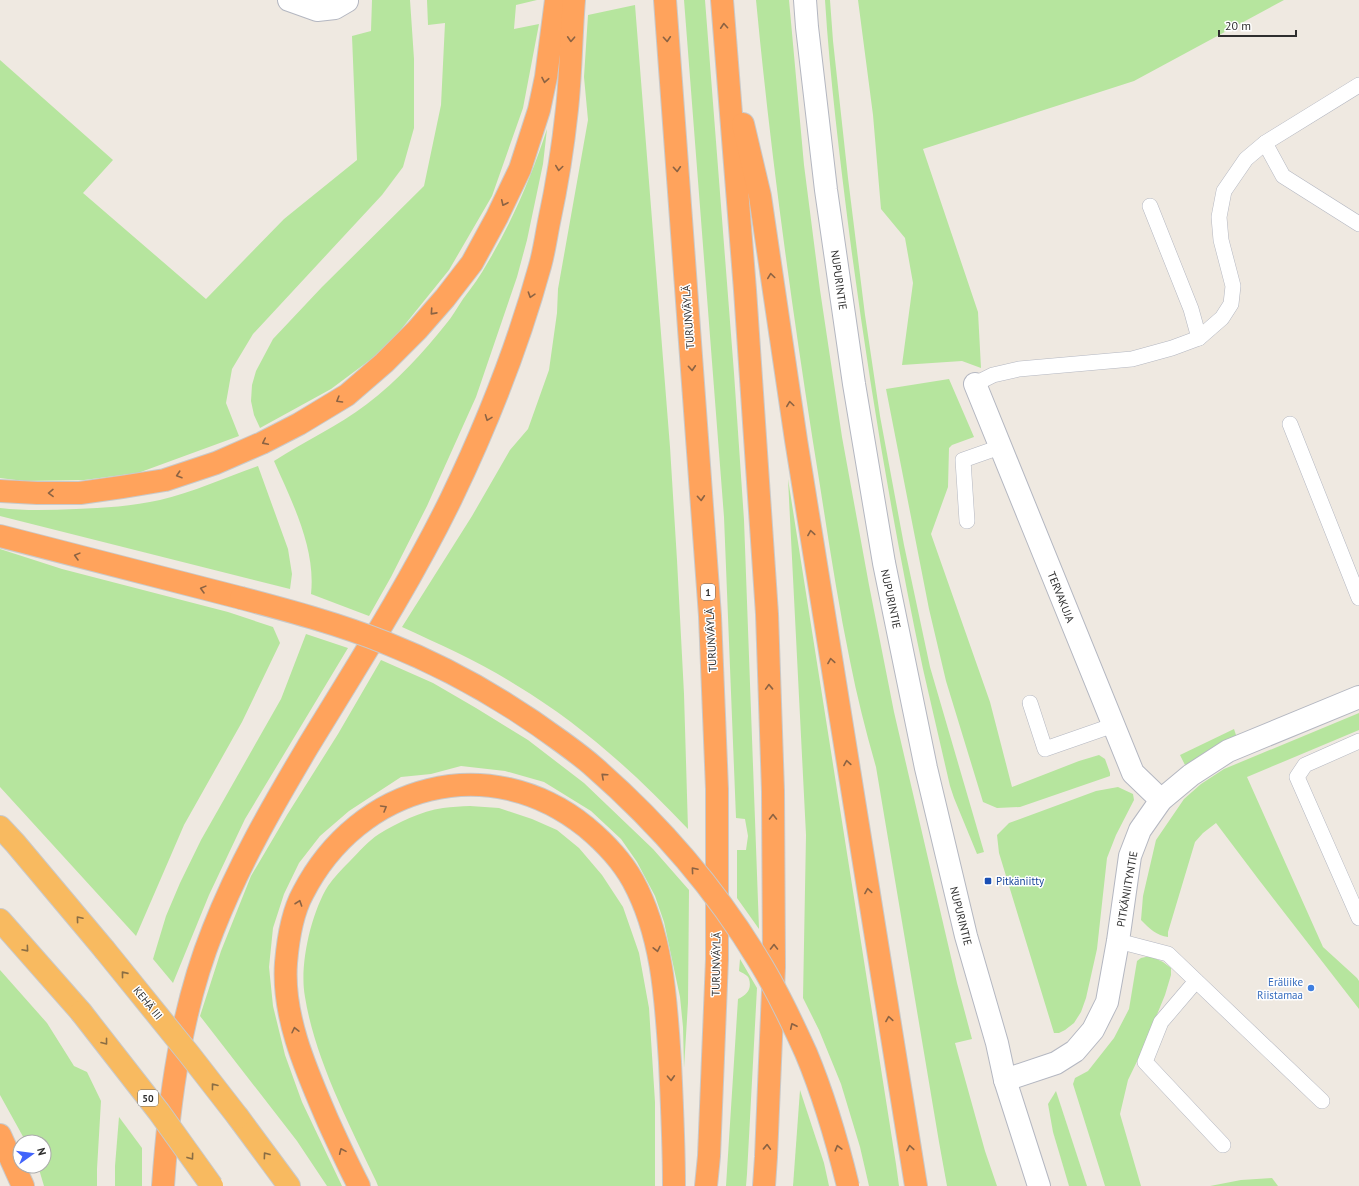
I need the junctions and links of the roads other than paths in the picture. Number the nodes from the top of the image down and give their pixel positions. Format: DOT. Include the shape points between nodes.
graph roads {
  1 [pos="289,0"];
  2 [pos="556,0"];
  3 [pos="574,0"];
  4 [pos="665,0"];
  5 [pos="722,0"];
  6 [pos="805,0"];
  7 [pos="814,0"];
  8 [pos="347,1"];
  9 [pos="807,27"];
  10 [pos="726,53"];
  11 [pos="1359,85"];
  12 [pos="1265,144"];
  13 [pos="1150,206"];
  14 [pos="1359,224"];
  15 [pos="1199,338"];
  16 [pos="975,384"];
  17 [pos="1290,424"];
  18 [pos="1000,448"];
  19 [pos="0,491"];
  20 [pos="967,521"];
  21 [pos="0,536"];
  22 [pos="1359,598"];
  23 [pos="1359,697"];
  24 [pos="1030,703"];
  25 [pos="1114,725"];
  26 [pos="1359,741"];
  27 [pos="1161,800"];
  28 [pos="0,827"];
  29 [pos="1359,918"];
  30 [pos="0,920"];
  31 [pos="1118,942"];
  32 [pos="1196,981"];
  33 [pos="1005,1080"];
  34 [pos="1322,1101"];
  35 [pos="0,1135"];
  36 [pos="1223,1145"];
  37 [pos="23,1186"];
  38 [pos="163,1186"];
  39 [pos="212,1186"];
  40 [pos="289,1186"];
  41 [pos="359,1186"];
  42 [pos="674,1186"];
  43 [pos="706,1186"];
  44 [pos="764,1186"];
  45 [pos="848,1186"];
  46 [pos="916,1186"];
  47 [pos="1039,1186"];
  1 -- 8 [label="main road" via="317,10 335,8"];
  2 -- 19 [label="highway, one-way" via="539,110 520,169 472,263 417,330 384,363 347,395 299,424 216,463 165,480 122,487 80,492"];
  3 -- 38 [label="highway, one-way" via="567,108 556,188 541,264 513,352 486,423 450,500 407,582 285,786 239,870 212,930 191,993 170,1112"];
  4 -- 43 [label="highway, TURUNVÄYLÄ / 1, one-way" via="710,616 717,789 717,959"];
  10 -- 5 [label="highway, one-way"];
  6 -- 9 [label="main road, NUPURINTIE"];
  7 -- 9 [label="lane"];
  9 -- 33 [label="main road, NUPURINTIE" via="826,190 854,384 884,563 929,783 966,936"];
  44 -- 10 [label="highway, one-way" via="774,967 772,775 764,574 746,290"];
  46 -- 10 [label="highway, one-way" via="796,440 760,196"];
  11 -- 12 [label="lane"];
  12 -- 14 [label="lane" via="1283,176"];
  12 -- 15 [label="lane" via="1246,159 1224,191 1219,217 1221,240 1233,286 1231,304 1222,318"];
  13 -- 15 [label="lane" via="1191,309"];
  15 -- 16 [label="lane" via="1132,359 1019,369 993,375"];
  16 -- 18 [label="main road, TERVAKUJA"];
  17 -- 22 [label="lane"];
  18 -- 20 [label="lane" via="963,460"];
  18 -- 25 [label="main road, TERVAKUJA"];
  45 -- 21 [label="highway, one-way, bridge" via="838,1146 807,1055 760,962 704,881 670,841 631,800 592,765 541,727 484,690 435,664 386,643 318,618"];
  23 -- 27 [label="main road, PITKÄNIITYNTIE" via="1228,752 1191,775"];
  24 -- 25 [label="lane" via="1045,749"];
  25 -- 27 [label="main road, TERVAKUJA" via="1133,773"];
  26 -- 29 [label="lane" via="1305,765 1297,777"];
  27 -- 31 [label="main road, PITKÄNIITYNTIE" via="1140,830 1130,856"];
  40 -- 28 [label="highway, KEHÄ III, one-way, bridge" via="189,1054 16,843"];
  30 -- 39 [label="highway, 50, one-way, bridge" via="80,1012 159,1112"];
  31 -- 32 [label="lane" via="1168,954"];
  31 -- 33 [label="main road, PITKÄNIITYNTIE" via="1107,1002 1092,1030 1075,1051 1056,1063"];
  32 -- 34 [label="lane"];
  32 -- 36 [label="lane" via="1161,1022 1145,1062"];
  33 -- 47 [label="main road, NUPURINTIE"];
  35 -- 37 [label="highway"];
  41 -- 42 [label="highway, one-way" via="318,1098 299,1049 287,1000 286,964 291,926 302,894 321,864 341,840 363,820 414,794 465,784 497,786 526,793 552,804 575,818 596,836 620,862 633,882 646,911 662,972 674,1126"];
}
